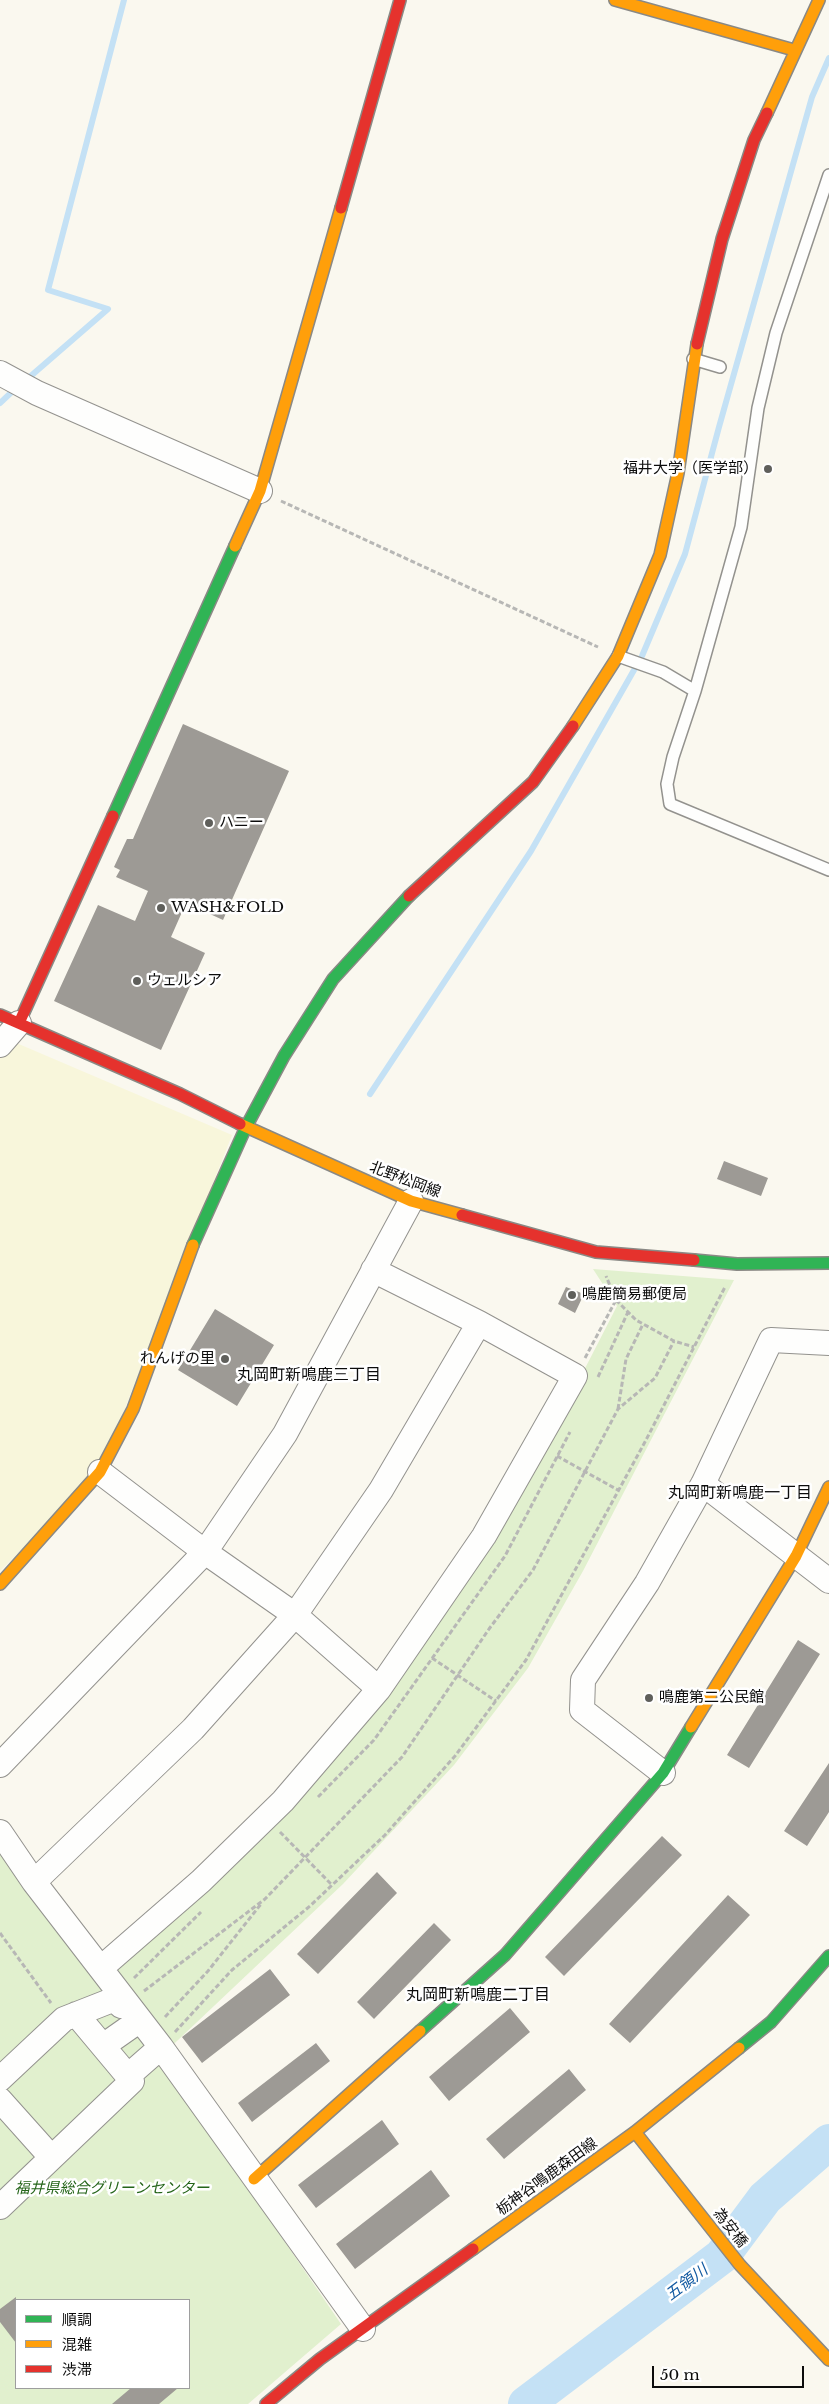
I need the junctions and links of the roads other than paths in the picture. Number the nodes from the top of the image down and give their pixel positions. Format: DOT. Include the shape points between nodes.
graph roads {
  1 [pos="400,0"];
  2 [pos="615,0"];
  3 [pos="819,0"];
  4 [pos="652,5"];
  5 [pos="794,50"];
  6 [pos="829,175"];
  7 [pos="693,359"];
  8 [pos="720,366"];
  9 [pos="0,373"];
  10 [pos="260,491"];
  11 [pos="618,656"];
  12 [pos="695,691"];
  13 [pos="829,870"];
  14 [pos="9,1019"];
  15 [pos="0,1045"];
  16 [pos="246,1127"];
  17 [pos="410,1201"];
  18 [pos="829,1263"];
  19 [pos="373,1270"];
  20 [pos="479,1323"];
  21 [pos="829,1343"];
  22 [pos="100,1472"];
  23 [pos="703,1484"];
  24 [pos="829,1487"];
  25 [pos="205,1552"];
  26 [pos="796,1556"];
  27 [pos="829,1581"];
  28 [pos="0,1584"];
  29 [pos="295,1615"];
  30 [pos="379,1689"];
  31 [pos="0,1765"];
  32 [pos="663,1773"];
  33 [pos="0,1832"];
  34 [pos="34,1882"];
  35 [pos="829,1956"];
  36 [pos="102,1968"];
  37 [pos="70,2017"];
  38 [pos="144,2026"];
  39 [pos="103,2046"];
  40 [pos="128,2076"];
  41 [pos="0,2079"];
  42 [pos="0,2100"];
  43 [pos="636,2132"];
  44 [pos="51,2157"];
  45 [pos="254,2179"];
  46 [pos="0,2207"];
  47 [pos="363,2329"];
  48 [pos="829,2360"];
  49 [pos="266,2404"];
  1 -- 10 [label="street"];
  2 -- 4 [label="street"];
  3 -- 5 [label="street"];
  4 -- 5 [label="street"];
  5 -- 7 [label="street" via="754,140 722,238"];
  6 -- 12 [label="lane" via="776,333 758,408 741,528"];
  7 -- 8 [label="lane"];
  7 -- 11 [label="street" via="678,473 660,555"];
  9 -- 10 [label="street"];
  10 -- 14 [label="street"];
  11 -- 12 [label="lane" via="663,672"];
  11 -- 16 [label="street" via="533,782 396,908 333,980 284,1056"];
  12 -- 13 [label="lane" via="672,757 667,784 670,804"];
  14 -- 15 [label="street"];
  14 -- 16 [label="street, 北野松岡線" via="180,1094"];
  16 -- 17 [label="street, 北野松岡線"];
  16 -- 22 [label="street" via="188,1258 133,1409"];
  17 -- 18 [label="street, 北野松岡線" via="596,1252 736,1264"];
  17 -- 19 [label="street"];
  19 -- 20 [label="street"];
  19 -- 25 [label="street" via="285,1434"];
  20 -- 29 [label="street" via="381,1490"];
  20 -- 30 [label="street" via="575,1376 484,1536"];
  21 -- 23 [label="street" via="771,1340"];
  22 -- 25 [label="street"];
  22 -- 28 [label="street"];
  23 -- 26 [label="street"];
  23 -- 32 [label="street" via="647,1583 583,1680 582,1710"];
  24 -- 26 [label="street"];
  25 -- 29 [label="street"];
  25 -- 31 [label="street"];
  26 -- 27 [label="street"];
  26 -- 32 [label="street"];
  29 -- 30 [label="street"];
  29 -- 34 [label="street" via="193,1729"];
  30 -- 36 [label="street" via="282,1801 201,1881"];
  32 -- 45 [label="street" via="505,1955"];
  33 -- 34 [label="street"];
  34 -- 36 [label="street"];
  35 -- 43 [label="street, 栃神谷鳴鹿森田線" via="772,2022"];
  36 -- 38 [label="street"];
  37 -- 38 [label="street" via="115,1999"];
  37 -- 39 [label="street"];
  37 -- 41 [label="street"];
  38 -- 39 [label="street"];
  38 -- 40 [label="street"];
  38 -- 45 [label="street"];
  39 -- 40 [label="street"];
  40 -- 44 [label="street" via="132,2081"];
  42 -- 44 [label="street"];
  43 -- 47 [label="street, 栃神谷鳴鹿森田線"];
  43 -- 48 [label="street, 為安橋" via="740,2265"];
  44 -- 46 [label="street"];
  45 -- 47 [label="street"];
  47 -- 49 [label="street, 栃神谷鳴鹿森田線" via="320,2359"];
}
